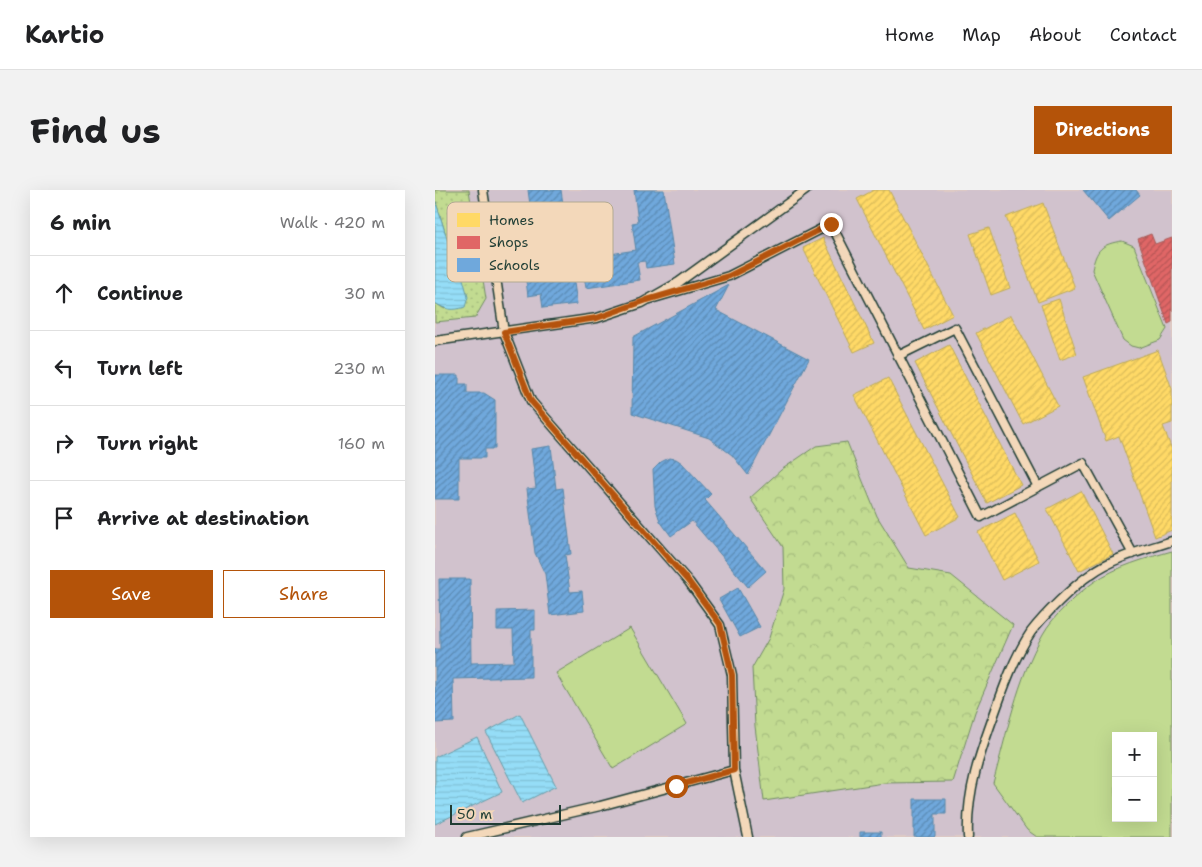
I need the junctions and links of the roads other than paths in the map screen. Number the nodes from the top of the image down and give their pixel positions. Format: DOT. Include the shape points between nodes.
graph roads {
  1 [pos="806,190"];
  2 [pos="497,282"];
  3 [pos="647,300"];
  4 [pos="504,332"];
  5 [pos="435,341"];
  6 [pos="899,356"];
  7 [pos="1038,487"];
  8 [pos="1172,541"];
  9 [pos="1133,554"];
  10 [pos="734,770"];
  11 [pos="467,837"];
  12 [pos="749,837"];
  13 [pos="969,837"];
  1 -- 3 [label="lane" via="679,282"];
  2 -- 4 [label="lane"];
  3 -- 4 [label="lane" via="597,318"];
  3 -- 6 [label="lane" via="729,276 831,224"];
  4 -- 5 [label="lane"];
  4 -- 10 [label="lane" via="531,401 689,582 720,624 732,675"];
  6 -- 7 [label="lane" via="955,328"];
  6 -- 7 [label="lane" via="981,518"];
  7 -- 9 [label="lane" via="1083,463"];
  8 -- 9 [label="lane"];
  9 -- 13 [label="lane" via="1091,574 1032,632 1008,674 977,761 970,790"];
  10 -- 11 [label="lane"];
  10 -- 12 [label="lane"];
}
